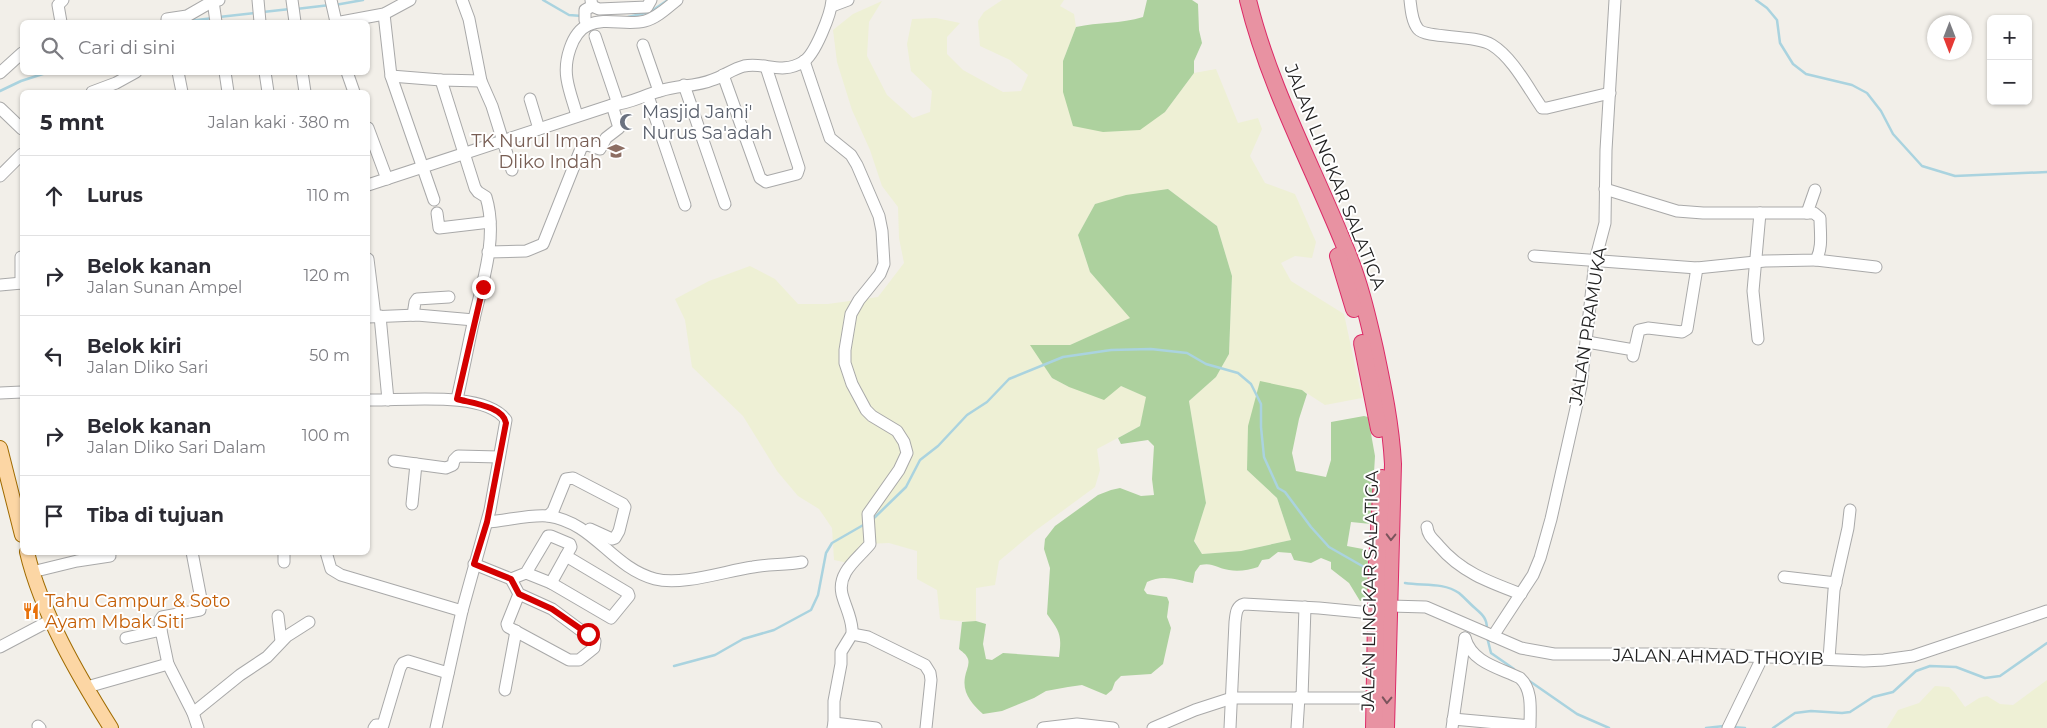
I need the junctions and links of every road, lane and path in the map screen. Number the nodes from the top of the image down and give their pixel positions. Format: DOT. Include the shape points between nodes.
graph roads {
  1 [pos="410,0"];
  2 [pos="462,0"];
  3 [pos="651,0"];
  4 [pos="677,0"];
  5 [pos="848,0"];
  6 [pos="1239,0"];
  7 [pos="1248,0"];
  8 [pos="1410,0"];
  9 [pos="1615,0"];
  10 [pos="216,1"];
  11 [pos="57,2"];
  12 [pos="331,3"];
  13 [pos="832,3"];
  14 [pos="622,4"];
  15 [pos="588,12"];
  16 [pos="384,14"];
  17 [pos="216,18"];
  18 [pos="61,20"];
  19 [pos="174,20"];
  20 [pos="335,20"];
  21 [pos="352,20"];
  22 [pos="595,36"];
  23 [pos="642,45"];
  24 [pos="20,55"];
  25 [pos="804,61"];
  26 [pos="766,67"];
  27 [pos="0,73"];
  28 [pos="129,75"];
  29 [pos="179,75"];
  30 [pos="225,75"];
  31 [pos="266,75"];
  32 [pos="302,75"];
  33 [pos="348,75"];
  34 [pos="723,75"];
  35 [pos="391,76"];
  36 [pos="441,80"];
  37 [pos="481,81"];
  38 [pos="684,85"];
  39 [pos="96,90"];
  40 [pos="182,90"];
  41 [pos="228,90"];
  42 [pos="268,90"];
  43 [pos="305,90"];
  44 [pos="353,90"];
  45 [pos="659,91"];
  46 [pos="1610,93"];
  47 [pos="648,96"];
  48 [pos="530,99"];
  49 [pos="615,105"];
  50 [pos="0,108"];
  51 [pos="578,116"];
  52 [pos="20,127"];
  53 [pos="539,128"];
  54 [pos="370,133"];
  55 [pos="503,141"];
  56 [pos="464,153"];
  57 [pos="20,156"];
  58 [pos="424,167"];
  59 [pos="512,170"];
  60 [pos="0,176"];
  61 [pos="387,179"];
  62 [pos="370,184"];
  63 [pos="1605,189"];
  64 [pos="1815,190"];
  65 [pos="434,200"];
  66 [pos="725,204"];
  67 [pos="685,205"];
  68 [pos="437,213"];
  69 [pos="1760,213"];
  70 [pos="1807,213"];
  71 [pos="490,222"];
  72 [pos="1341,249"];
  73 [pos="488,252"];
  74 [pos="1534,256"];
  75 [pos="1816,260"];
  76 [pos="1596,261"];
  77 [pos="1754,262"];
  78 [pos="1876,267"];
  79 [pos="1697,268"];
  80 [pos="370,278"];
  81 [pos="20,283"];
  82 [pos="0,285"];
  83 [pos="449,297"];
  84 [pos="414,315"];
  85 [pos="374,316"];
  86 [pos="474,320"];
  87 [pos="1758,338"];
  88 [pos="1586,342"];
  89 [pos="20,392"];
  90 [pos="0,393"];
  91 [pos="457,399"];
  92 [pos="370,400"];
  93 [pos="388,400"];
  94 [pos="0,448"];
  95 [pos="499,457"];
  96 [pos="394,460"];
  97 [pos="416,464"];
  98 [pos="3,466"];
  99 [pos="412,504"];
  100 [pos="1850,510"];
  101 [pos="550,514"];
  102 [pos="487,522"];
  103 [pos="1427,527"];
  104 [pos="20,528"];
  105 [pos="28,555"];
  106 [pos="193,555"];
  107 [pos="327,555"];
  108 [pos="110,556"];
  109 [pos="566,556"];
  110 [pos="802,562"];
  111 [pos="474,564"];
  112 [pos="32,572"];
  113 [pos="526,573"];
  114 [pos="1784,577"];
  115 [pos="511,579"];
  116 [pos="551,583"];
  117 [pos="1836,583"];
  118 [pos="519,594"];
  119 [pos="1521,594"];
  120 [pos="1305,607"];
  121 [pos="462,611"];
  122 [pos="1385,611"];
  123 [pos="2047,611"];
  124 [pos="278,616"];
  125 [pos="51,620"];
  126 [pos="309,622"];
  127 [pos="1467,625"];
  128 [pos="161,630"];
  129 [pos="516,632"];
  130 [pos="852,634"];
  131 [pos="1489,635"];
  132 [pos="126,638"];
  133 [pos="1465,638"];
  134 [pos="281,641"];
  135 [pos="0,647"];
  136 [pos="1762,658"];
  137 [pos="1829,660"];
  138 [pos="168,664"];
  139 [pos="448,673"];
  140 [pos="86,687"];
  141 [pos="506,690"];
  142 [pos="1300,697"];
  143 [pos="1232,698"];
  144 [pos="1375,698"];
  145 [pos="193,713"];
  146 [pos="1453,724"];
  147 [pos="1730,724"];
  148 [pos="833,726"];
  149 [pos="383,727"];
  150 [pos="110,728"];
  151 [pos="198,728"];
  152 [pos="436,728"];
  153 [pos="876,728"];
  154 [pos="926,728"];
  155 [pos="1043,728"];
  156 [pos="1113,728"];
  157 [pos="1153,728"];
  158 [pos="1230,728"];
  159 [pos="1297,728"];
  160 [pos="1374,728"];
  161 [pos="1386,728"];
  1 -- 16 [label="street"];
  2 -- 37 [label="street"];
  3 -- 14 [label="street" via="648,7"];
  4 -- 15 [label="street" via="646,21 610,22"];
  5 -- 13 [label="street"];
  6 -- 72 [label="highway, JALAN LINGKAR SALATIGA" via="1266,84"];
  7 -- 72 [label="highway, JALAN LINGKAR SALATIGA"];
  8 -- 46 [label="street" via="1414,23 1420,32 1469,37 1493,45 1544,108"];
  9 -- 46 [label="street, JALAN PRAMUKA"];
  10 -- 17 [label="street"];
  10 -- 19 [label="street"];
  11 -- 18 [label="street"];
  12 -- 20 [label="street"];
  13 -- 25 [label="street" via="814,50"];
  14 -- 15 [label="street"];
  15 -- 51 [label="street" via="570,50 566,70"];
  16 -- 21 [label="street"];
  16 -- 35 [label="street"];
  22 -- 49 [label="street"];
  23 -- 45 [label="street"];
  24 -- 27 [label="street"];
  25 -- 26 [label="street" via="785,68"];
  25 -- 130 [label="street" via="830,138 851,155 857,165 879,216 882,231 884,264 851,314 845,363 866,410 897,431 907,455 869,512 870,544 845,572 842,594"];
  26 -- 34 [label="street" via="744,66"];
  26 -- 34 [label="street" via="799,168 796,174 766,182 760,178"];
  28 -- 39 [label="street"];
  29 -- 40 [label="street"];
  30 -- 41 [label="street"];
  31 -- 42 [label="street"];
  32 -- 43 [label="street"];
  33 -- 44 [label="street"];
  34 -- 38 [label="street" via="701,84"];
  35 -- 36 [label="street"];
  35 -- 58 [label="street"];
  36 -- 37 [label="street"];
  36 -- 56 [label="street"];
  37 -- 55 [label="street"];
  38 -- 45 [label="street"];
  38 -- 66 [label="street"];
  45 -- 47 [label="street"];
  46 -- 63 [label="street, JALAN PRAMUKA"];
  47 -- 49 [label="street"];
  47 -- 67 [label="street"];
  48 -- 53 [label="street"];
  49 -- 51 [label="street"];
  49 -- 73 [label="street" via="619,128 606,138 600,149 582,146 543,244 526,251"];
  50 -- 52 [label="street"];
  51 -- 53 [label="street"];
  53 -- 55 [label="street"];
  54 -- 61 [label="street"];
  55 -- 56 [label="street"];
  55 -- 59 [label="street"];
  56 -- 58 [label="street"];
  56 -- 71 [label="street" via="476,190 487,199"];
  57 -- 60 [label="street"];
  58 -- 61 [label="street"];
  58 -- 65 [label="street"];
  61 -- 62 [label="street"];
  63 -- 69 [label="street" via="1677,211"];
  63 -- 76 [label="street, JALAN PRAMUKA" via="1605,223"];
  64 -- 70 [label="street"];
  68 -- 71 [label="street" via="439,228"];
  69 -- 70 [label="street"];
  69 -- 77 [label="street"];
  70 -- 75 [label="street" via="1814,213 1820,218 1821,245"];
  71 -- 73 [label="street"];
  72 -- 122 [label="highway, JALAN LINGKAR SALATIGA" via="1374,404 1387,497"];
  73 -- 86 [label="street"];
  74 -- 76 [label="street"];
  75 -- 77 [label="street"];
  75 -- 78 [label="street"];
  76 -- 79 [label="street"];
  76 -- 88 [label="street, JALAN PRAMUKA"];
  77 -- 79 [label="street"];
  77 -- 87 [label="street" via="1753,291"];
  79 -- 88 [label="street" via="1687,329 1682,332 1642,328 1633,353"];
  80 -- 85 [label="street"];
  81 -- 82 [label="street"];
  83 -- 84 [label="street" via="417,299"];
  84 -- 85 [label="street"];
  84 -- 86 [label="street"];
  85 -- 93 [label="street"];
  86 -- 91 [label="street"];
  88 -- 119 [label="street, JALAN PRAMUKA" via="1581,386 1551,519 1540,558"];
  89 -- 90 [label="street"];
  91 -- 93 [label="street"];
  91 -- 95 [label="street" via="498,412 506,420"];
  92 -- 93 [label="street"];
  94 -- 98 [label="main road"];
  95 -- 97 [label="street" via="458,456 449,468"];
  95 -- 102 [label="street"];
  96 -- 97 [label="street"];
  97 -- 99 [label="street"];
  98 -- 104 [label="main road"];
  100 -- 117 [label="street"];
  101 -- 101 [label="street" via="614,539 625,508 623,504 570,477 566,479"];
  101 -- 102 [label="street"];
  101 -- 110 [label="street" via="588,532 623,564 662,580 705,577 755,566"];
  102 -- 111 [label="street"];
  103 -- 119 [label="street" via="1428,534 1445,554 1469,572"];
  105 -- 112 [label="main road"];
  106 -- 128 [label="street" via="200,610 162,617"];
  107 -- 121 [label="street" via="330,569 341,576"];
  108 -- 112 [label="street"];
  109 -- 113 [label="street" via="570,544 548,536"];
  109 -- 116 [label="street"];
  109 -- 116 [label="street" via="629,596 611,618"];
  111 -- 115 [label="street"];
  111 -- 121 [label="street"];
  112 -- 125 [label="main road"];
  113 -- 115 [label="street"];
  113 -- 116 [label="street"];
  114 -- 117 [label="street"];
  115 -- 118 [label="street"];
  117 -- 137 [label="street"];
  118 -- 129 [label="street" via="507,624"];
  118 -- 129 [label="street" via="552,609 574,624 593,638 595,646 579,660 569,660"];
  119 -- 131 [label="street, JALAN PRAMUKA"];
  120 -- 122 [label="street, JALAN AHMAD THOYIB"];
  120 -- 142 [label="street"];
  120 -- 143 [label="street, JALAN AHMAD THOYIB" via="1244,604 1238,608"];
  121 -- 139 [label="street"];
  122 -- 127 [label="street, JALAN AHMAD THOYIB" via="1426,607"];
  122 -- 144 [label="highway, JALAN LINGKAR SALATIGA"];
  122 -- 161 [label="highway, JALAN LINGKAR SALATIGA, one-way"];
  123 -- 137 [label="street, JALAN AHMAD THOYIB" via="1913,656 1884,660"];
  124 -- 134 [label="street"];
  125 -- 135 [label="street"];
  125 -- 140 [label="main road"];
  126 -- 134 [label="street"];
  127 -- 131 [label="street, JALAN AHMAD THOYIB"];
  127 -- 133 [label="street"];
  128 -- 132 [label="street"];
  128 -- 138 [label="street"];
  129 -- 141 [label="street"];
  130 -- 148 [label="street" via="841,652"];
  130 -- 154 [label="street" via="868,637 925,665 931,680"];
  131 -- 136 [label="street, JALAN AHMAD THOYIB" via="1522,648 1554,654 1701,654"];
  133 -- 146 [label="street"];
  133 -- 146 [label="street" via="1469,649 1479,659 1525,683 1530,699 1530,726"];
  134 -- 145 [label="street" via="267,657"];
  136 -- 137 [label="street, JALAN AHMAD THOYIB"];
  136 -- 147 [label="street"];
  138 -- 140 [label="street"];
  138 -- 145 [label="street"];
  139 -- 149 [label="street" via="403,662"];
  139 -- 152 [label="street"];
  140 -- 150 [label="main road"];
  142 -- 143 [label="street"];
  142 -- 144 [label="street"];
  142 -- 159 [label="street"];
  143 -- 157 [label="street"];
  143 -- 158 [label="street"];
  144 -- 160 [label="highway, JALAN LINGKAR SALATIGA"];
  145 -- 151 [label="street"];
  148 -- 153 [label="street"];
  155 -- 156 [label="street" via="1077,724"];
}
